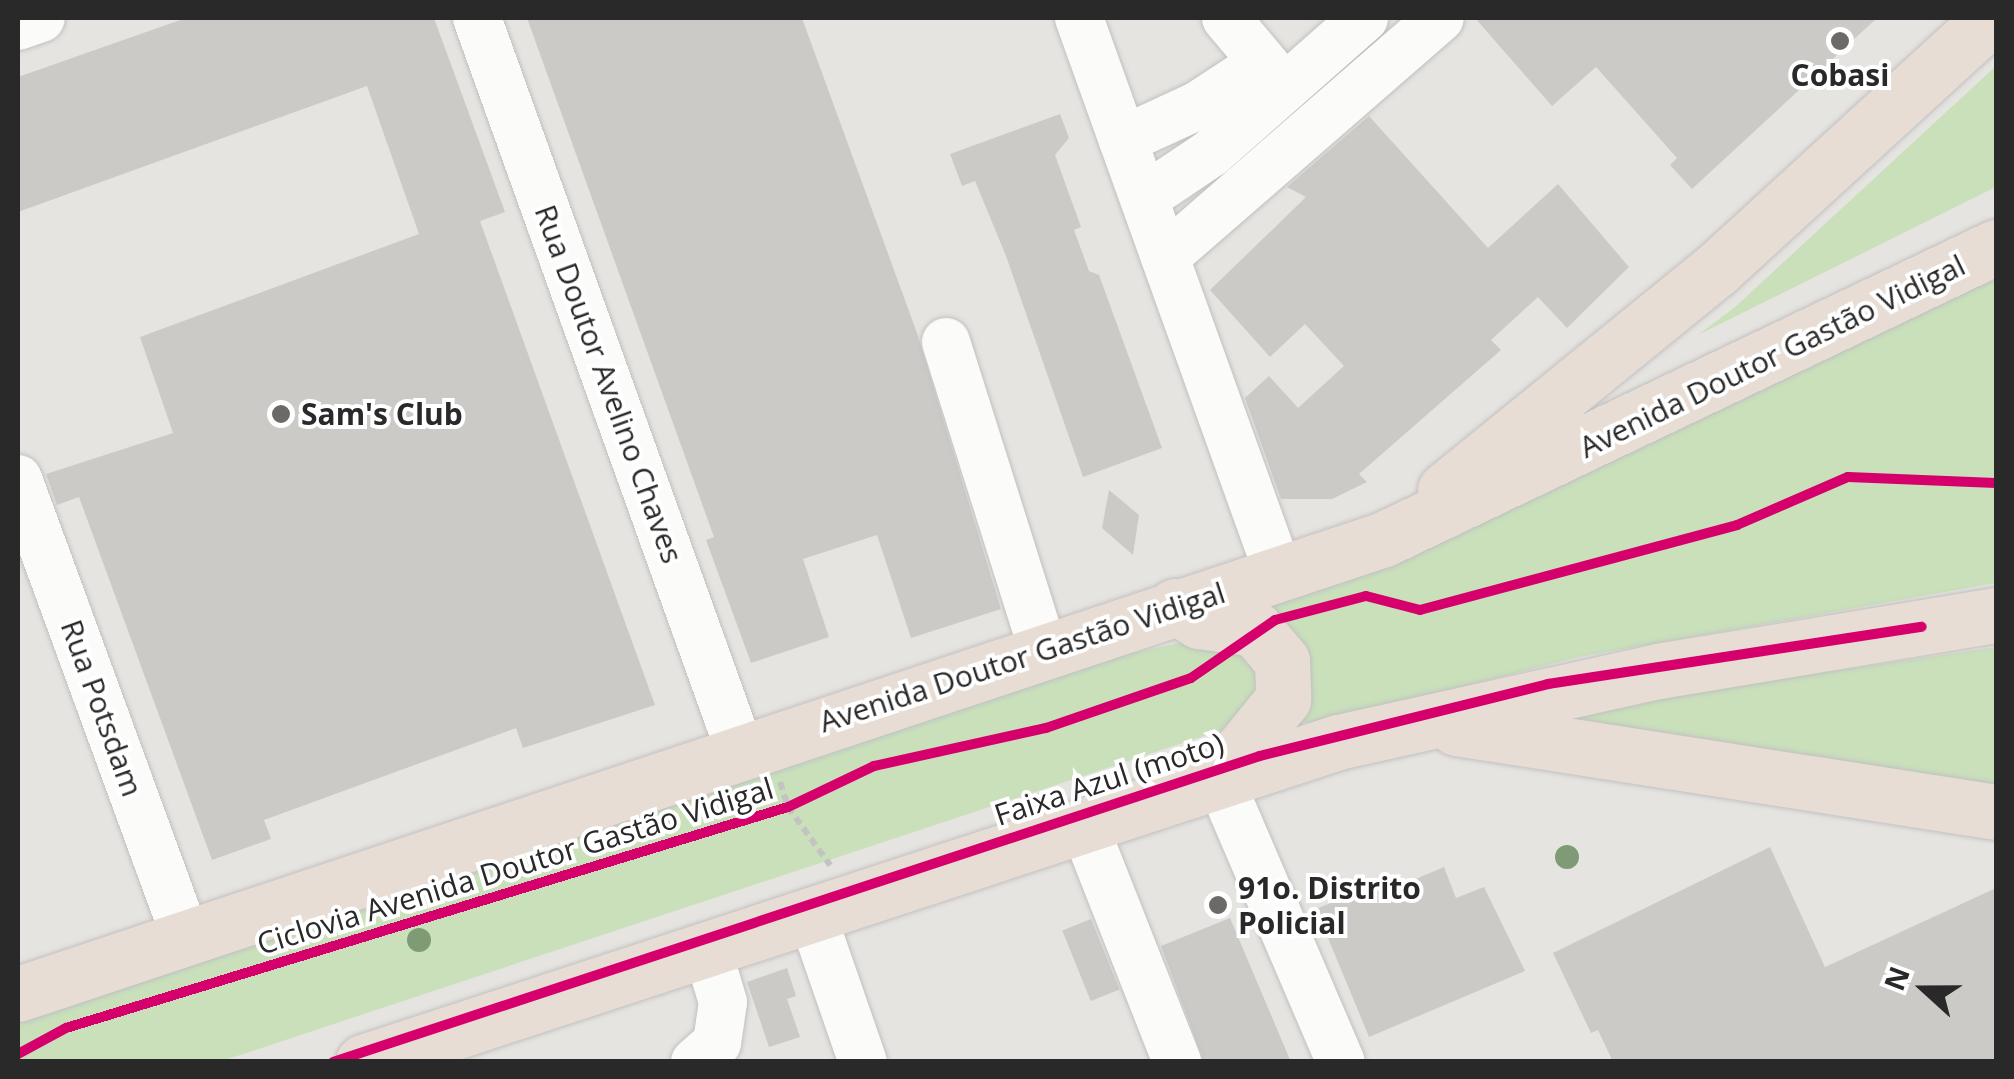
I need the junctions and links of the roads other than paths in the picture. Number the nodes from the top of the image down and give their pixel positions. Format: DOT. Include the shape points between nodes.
graph roads {
  1 [pos="40,18"];
  2 [pos="478,18"];
  3 [pos="1079,18"];
  4 [pos="1226,18"];
  5 [pos="1364,18"];
  6 [pos="1440,18"];
  7 [pos="1991,18"];
  8 [pos="18,26"];
  9 [pos="1274,77"];
  10 [pos="1123,140"];
  11 [pos="1144,198"];
  12 [pos="1996,247"];
  13 [pos="1165,257"];
  14 [pos="946,342"];
  15 [pos="18,478"];
  16 [pos="1384,539"];
  17 [pos="1278,572"];
  18 [pos="1175,606"];
  19 [pos="1996,614"];
  20 [pos="1922,627"];
  21 [pos="1043,650"];
  22 [pos="1424,722"];
  23 [pos="754,746"];
  24 [pos="1224,772"];
  25 [pos="1996,812"];
  26 [pos="1083,824"];
  27 [pos="827,904"];
  28 [pos="186,938"];
  29 [pos="706,949"];
  30 [pos="18,994"];
  31 [pos="332,1062"];
  32 [pos="363,1062"];
  33 [pos="695,1062"];
  34 [pos="863,1062"];
  35 [pos="1177,1062"];
  36 [pos="1341,1062"];
  1 -- 8 [label="street"];
  2 -- 23 [label="street, Rua Doutor Avelino Chaves"];
  3 -- 10 [label="street"];
  4 -- 9 [label="street"];
  5 -- 9 [label="street"];
  6 -- 13 [label="street"];
  7 -- 16 [label="highway" via="1717,268"];
  9 -- 10 [label="street"];
  9 -- 11 [label="street" via="1211,154"];
  10 -- 11 [label="street"];
  11 -- 13 [label="street"];
  12 -- 16 [label="highway, Avenida Doutor Gastão Vidigal"];
  13 -- 17 [label="street"];
  14 -- 21 [label="street"];
  15 -- 28 [label="street, Rua Potsdam"];
  16 -- 17 [label="highway, Avenida Doutor Gastão Vidigal"];
  17 -- 18 [label="highway, Avenida Doutor Gastão Vidigal"];
  18 -- 21 [label="highway, Avenida Doutor Gastão Vidigal"];
  18 -- 24 [label="highway" via="1199,621 1255,629 1282,660 1283,698"];
  19 -- 20 [label="highway"];
  20 -- 22 [label="highway" via="1658,671"];
  20 -- 24 [label="street, Faixa Azul (moto)" via="1548,684"];
  21 -- 23 [label="highway, Avenida Doutor Gastão Vidigal"];
  22 -- 24 [label="highway"];
  22 -- 25 [label="highway"];
  23 -- 28 [label="highway, Avenida Doutor Gastão Vidigal"];
  24 -- 26 [label="highway"];
  24 -- 27 [label="street, Faixa Azul (moto)"];
  24 -- 36 [label="street"];
  26 -- 27 [label="highway"];
  26 -- 35 [label="street"];
  27 -- 29 [label="highway"];
  27 -- 31 [label="street, Faixa Azul (moto)"];
  27 -- 34 [label="street"];
  28 -- 30 [label="highway, Avenida Doutor Gastão Vidigal"];
  29 -- 32 [label="highway"];
  29 -- 33 [label="street" via="723,1002 717,1043"];
}
